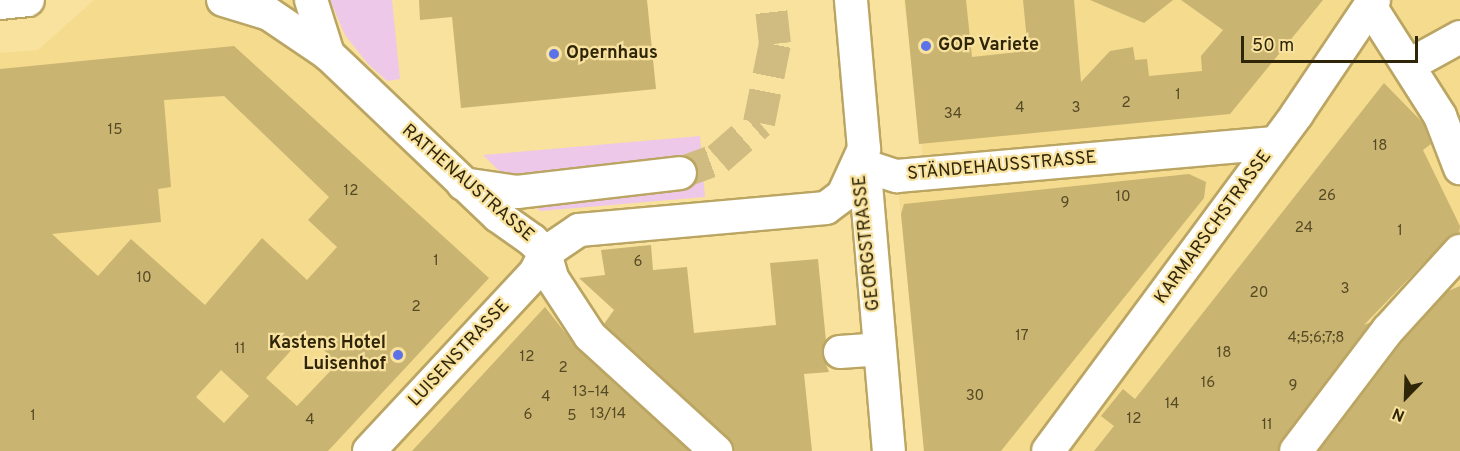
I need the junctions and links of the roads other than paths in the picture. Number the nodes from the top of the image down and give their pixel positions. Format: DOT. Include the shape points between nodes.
graph roads {
  1 [pos="28,0"];
  2 [pos="223,0"];
  3 [pos="311,0"];
  4 [pos="851,0"];
  5 [pos="0,3"];
  6 [pos="1372,3"];
  7 [pos="1460,37"];
  8 [pos="328,54"];
  9 [pos="1411,64"];
  10 [pos="1275,143"];
  11 [pos="859,164"];
  12 [pos="1460,168"];
  13 [pos="680,173"];
  14 [pos="462,184"];
  15 [pos="1460,251"];
  16 [pos="545,253"];
  17 [pos="879,349"];
  18 [pos="838,355"];
  19 [pos="369,451"];
  20 [pos="716,451"];
  21 [pos="890,451"];
  22 [pos="1048,451"];
  23 [pos="1296,451"];
  1 -- 5 [label="street"];
  2 -- 8 [label="street, RATHENAUSTRASSE" via="269,14"];
  3 -- 8 [label="street"];
  4 -- 11 [label="street, GEORGSTRASSE" via="864,149"];
  6 -- 9 [label="street"];
  6 -- 10 [label="street, KARMARSCHSTRASSE"];
  7 -- 9 [label="street"];
  8 -- 14 [label="street, RATHENAUSTRASSE"];
  9 -- 12 [label="street" via="1440,116"];
  10 -- 11 [label="street, STÄNDEHAUSSTRASSE" via="897,176"];
  10 -- 22 [label="street, KARMARSCHSTRASSE"];
  11 -- 16 [label="street" via="843,195 826,208 579,230"];
  11 -- 17 [label="street, GEORGSTRASSE" via="866,184"];
  13 -- 14 [label="street" via="517,192"];
  14 -- 16 [label="street, RATHENAUSTRASSE"];
  15 -- 23 [label="street" via="1388,330"];
  16 -- 19 [label="street, LUISENSTRASSE" via="536,273"];
  16 -- 20 [label="street, RATHENAUSTRASSE" via="552,278 590,336"];
  17 -- 18 [label="street"];
  17 -- 21 [label="street, GEORGSTRASSE"];
}
